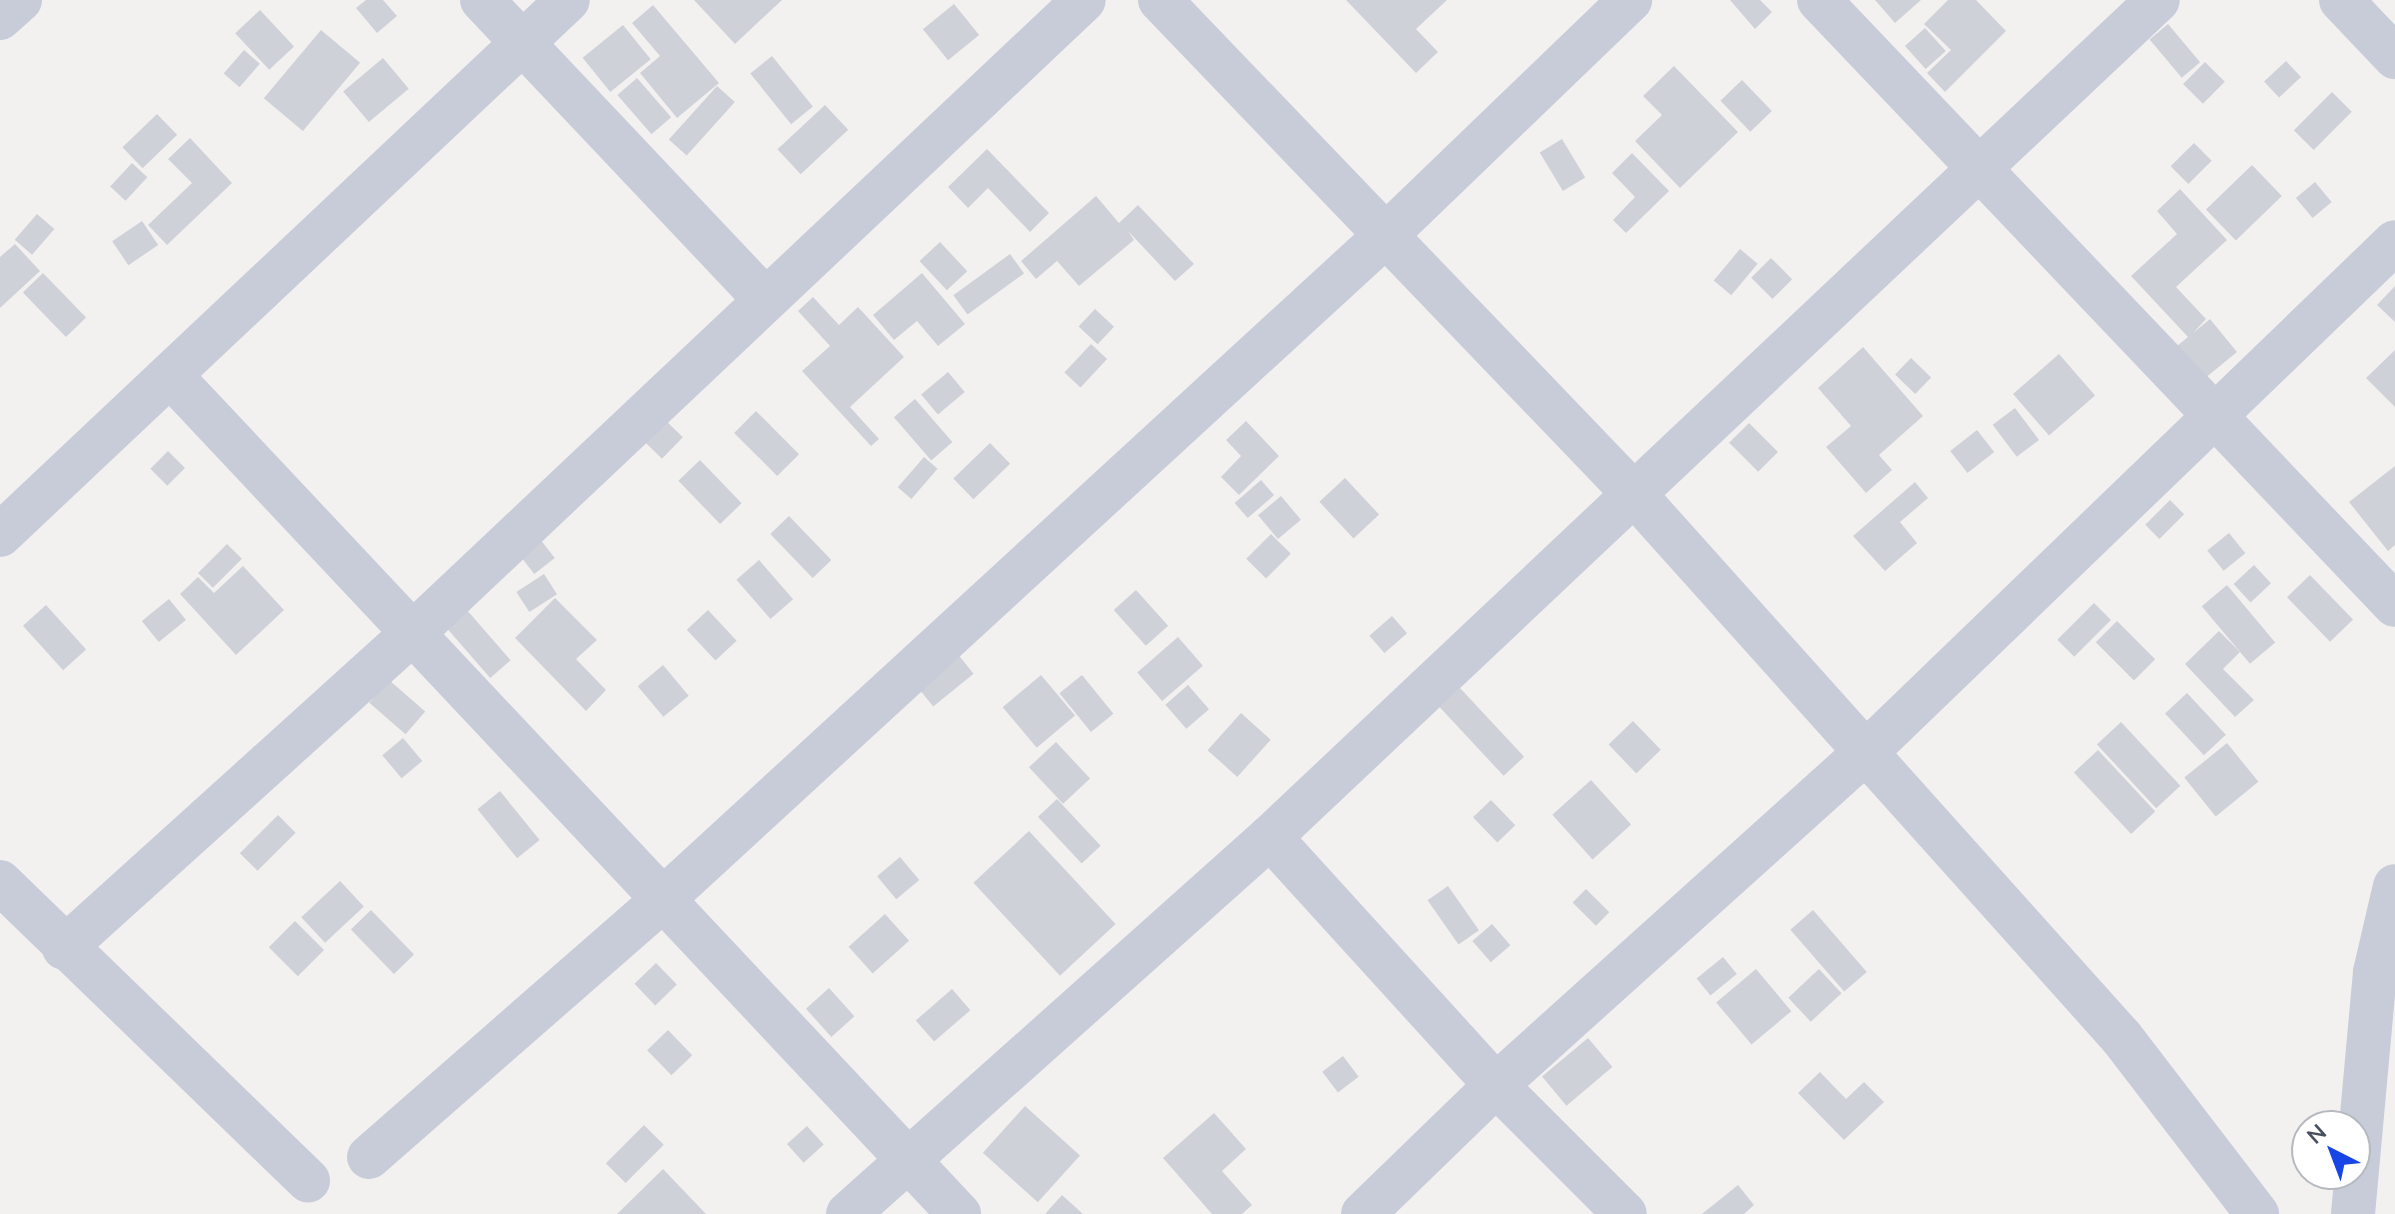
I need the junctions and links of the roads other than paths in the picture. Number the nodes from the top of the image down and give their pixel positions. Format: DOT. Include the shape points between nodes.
graph roads {
  1 [pos="20,0"];
  2 [pos="482,0"];
  3 [pos="568,0"];
  4 [pos="1084,0"];
  5 [pos="1160,0"];
  6 [pos="1630,0"];
  7 [pos="1819,0"];
  8 [pos="2158,0"];
  9 [pos="2341,0"];
  10 [pos="0,18"];
  11 [pos="523,42"];
  12 [pos="2395,57"];
  13 [pos="1979,167"];
  14 [pos="1386,235"];
  15 [pos="2395,242"];
  16 [pos="764,298"];
  17 [pos="170,375"];
  18 [pos="2214,418"];
  19 [pos="1635,495"];
  20 [pos="0,535"];
  21 [pos="2395,605"];
  22 [pos="413,633"];
  23 [pos="1865,753"];
  24 [pos="1270,837"];
  25 [pos="0,882"];
  26 [pos="2395,886"];
  27 [pos="661,901"];
  28 [pos="64,948"];
  29 [pos="1496,1085"];
  30 [pos="369,1157"];
  31 [pos="906,1159"];
  32 [pos="308,1180"];
  33 [pos="848,1214"];
  34 [pos="959,1214"];
  35 [pos="1363,1214"];
  36 [pos="1625,1214"];
  37 [pos="2257,1214"];
  38 [pos="2353,1214"];
  1 -- 10 [label="street"];
  2 -- 11 [label="street"];
  3 -- 11 [label="street"];
  4 -- 16 [label="street"];
  5 -- 14 [label="street"];
  6 -- 14 [label="street"];
  7 -- 13 [label="street"];
  8 -- 13 [label="street"];
  9 -- 12 [label="street"];
  11 -- 16 [label="street"];
  11 -- 17 [label="street"];
  13 -- 18 [label="street"];
  13 -- 19 [label="street"];
  14 -- 19 [label="street"];
  14 -- 27 [label="street"];
  15 -- 18 [label="street"];
  16 -- 22 [label="street"];
  17 -- 20 [label="street"];
  17 -- 22 [label="street"];
  18 -- 21 [label="street"];
  18 -- 23 [label="street"];
  19 -- 23 [label="street"];
  19 -- 24 [label="street"];
  22 -- 27 [label="street"];
  22 -- 28 [label="street"];
  23 -- 29 [label="street"];
  23 -- 37 [label="street" via="2122,1038"];
  24 -- 29 [label="street"];
  24 -- 31 [label="street"];
  25 -- 28 [label="street"];
  26 -- 38 [label="street" via="2373,987"];
  27 -- 30 [label="street"];
  27 -- 31 [label="street"];
  28 -- 32 [label="street"];
  29 -- 35 [label="street"];
  29 -- 36 [label="street"];
  31 -- 33 [label="street"];
  31 -- 34 [label="street"];
}
